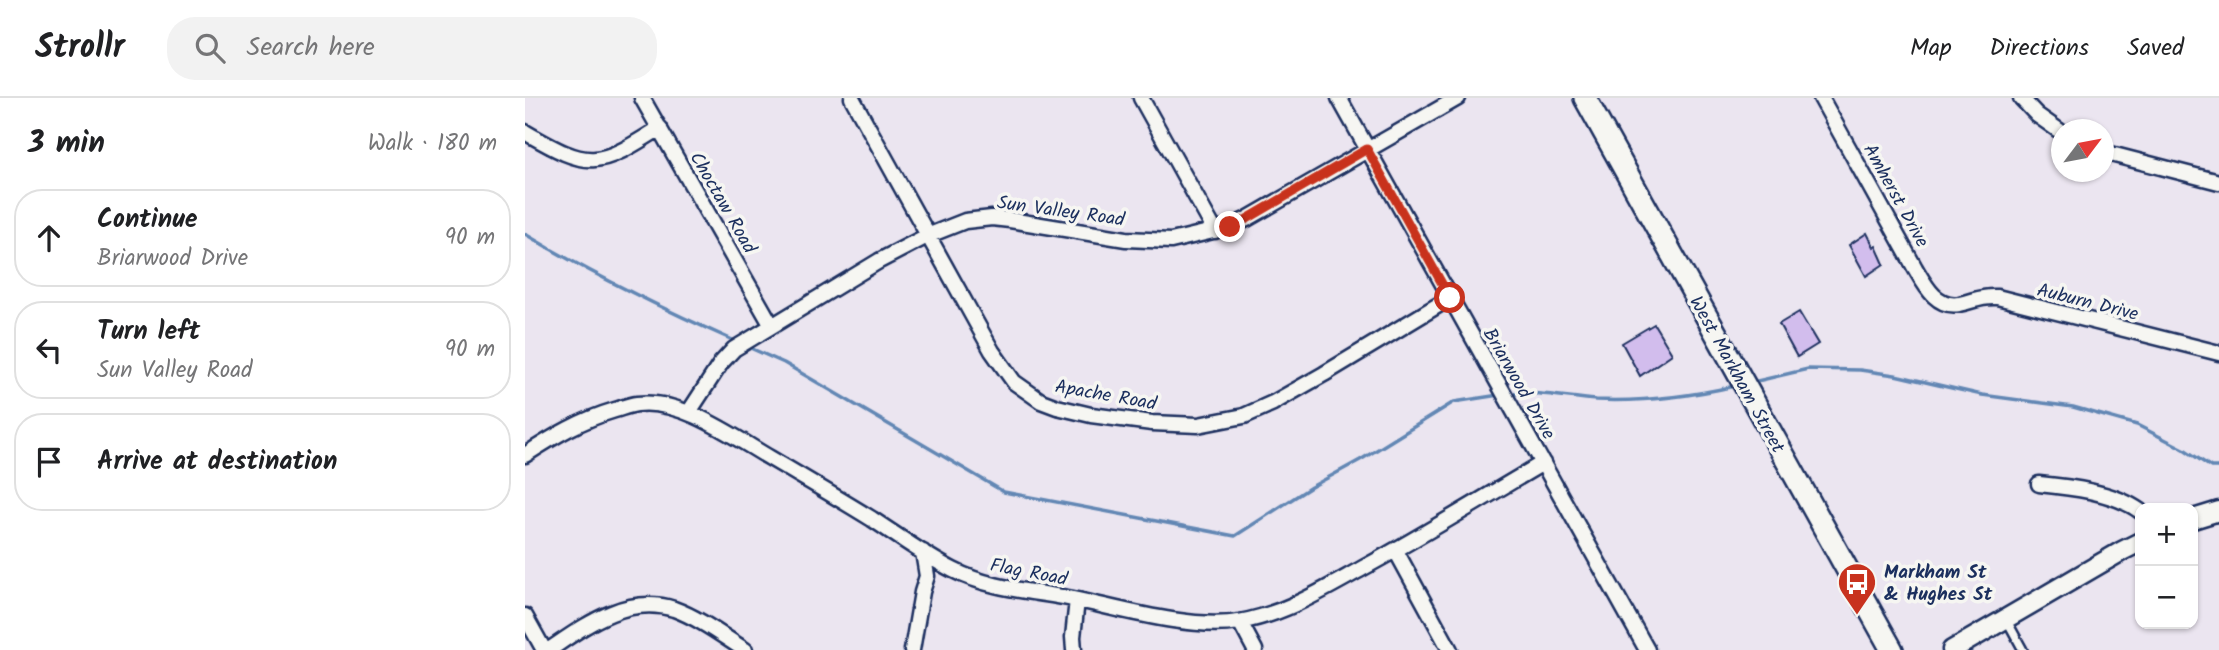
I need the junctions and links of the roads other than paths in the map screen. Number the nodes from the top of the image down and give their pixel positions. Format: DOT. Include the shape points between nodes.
graph roads {
  1 [pos="642,98"];
  2 [pos="1141,98"];
  3 [pos="1339,98"];
  4 [pos="1458,98"];
  5 [pos="1585,98"];
  6 [pos="1821,98"];
  7 [pos="2021,98"];
  8 [pos="858,100"];
  9 [pos="2051,125"];
  10 [pos="660,128"];
  11 [pos="525,132"];
  12 [pos="1367,149"];
  13 [pos="2114,155"];
  14 [pos="2219,182"];
  15 [pos="1215,231"];
  16 [pos="927,236"];
  17 [pos="1450,298"];
  18 [pos="1948,303"];
  19 [pos="772,326"];
  20 [pos="2219,353"];
  21 [pos="688,412"];
  22 [pos="525,456"];
  23 [pos="1543,463"];
  24 [pos="2039,484"];
  25 [pos="2135,507"];
  26 [pos="2219,511"];
  27 [pos="2198,517"];
  28 [pos="2135,544"];
  29 [pos="1396,551"];
  30 [pos="923,552"];
  31 [pos="1076,600"];
  32 [pos="525,616"];
  33 [pos="2005,618"];
  34 [pos="1240,622"];
  35 [pos="547,650"];
  36 [pos="745,650"];
  37 [pos="912,650"];
  38 [pos="1074,650"];
  39 [pos="1255,650"];
  40 [pos="1450,650"];
  41 [pos="1647,650"];
  42 [pos="1892,650"];
  43 [pos="1952,650"];
  44 [pos="2023,650"];
  1 -- 10 [label="street, Choctaw Road"];
  2 -- 15 [label="street"];
  3 -- 12 [label="street, Briarwood Drive"];
  4 -- 12 [label="street, Sun Valley Road"];
  5 -- 42 [label="main road, West Markham Street"];
  6 -- 18 [label="street, Amherst Drive" via="1929,291"];
  7 -- 9 [label="street"];
  8 -- 16 [label="street, Apache Road"];
  10 -- 11 [label="street" via="614,155 593,161 581,160"];
  10 -- 19 [label="street, Choctaw Road"];
  12 -- 15 [label="street, Sun Valley Road" via="1247,219"];
  12 -- 17 [label="street, Briarwood Drive"];
  13 -- 14 [label="street"];
  15 -- 16 [label="street, Sun Valley Road" via="1171,241 1148,240 992,218 965,221"];
  16 -- 17 [label="street, Apache Road" via="992,351 1027,393 1057,407 1152,423 1198,425 1244,416 1307,384"];
  16 -- 19 [label="street, Sun Valley Road"];
  17 -- 23 [label="street, Briarwood Drive"];
  18 -- 20 [label="street, Auburn Drive" via="1997,297"];
  19 -- 21 [label="street, Sun Valley Road" via="734,349"];
  21 -- 22 [label="street, Flag Road" via="638,404 565,429"];
  21 -- 30 [label="street, Flag Road"];
  23 -- 29 [label="street, Flag Road"];
  23 -- 41 [label="street, Briarwood Drive"];
  24 -- 25 [label="street" via="2072,487"];
  26 -- 27 [label="street"];
  28 -- 33 [label="street"];
  29 -- 34 [label="street, Flag Road" via="1304,601"];
  29 -- 40 [label="street"];
  30 -- 31 [label="street, Flag Road" via="994,586"];
  30 -- 37 [label="street" via="927,576"];
  31 -- 34 [label="street, Flag Road" via="1162,618"];
  31 -- 38 [label="street"];
  32 -- 35 [label="street"];
  33 -- 43 [label="street"];
  33 -- 44 [label="lane"];
  34 -- 39 [label="street"];
  35 -- 36 [label="street" via="612,612 645,605 688,615"];
}
